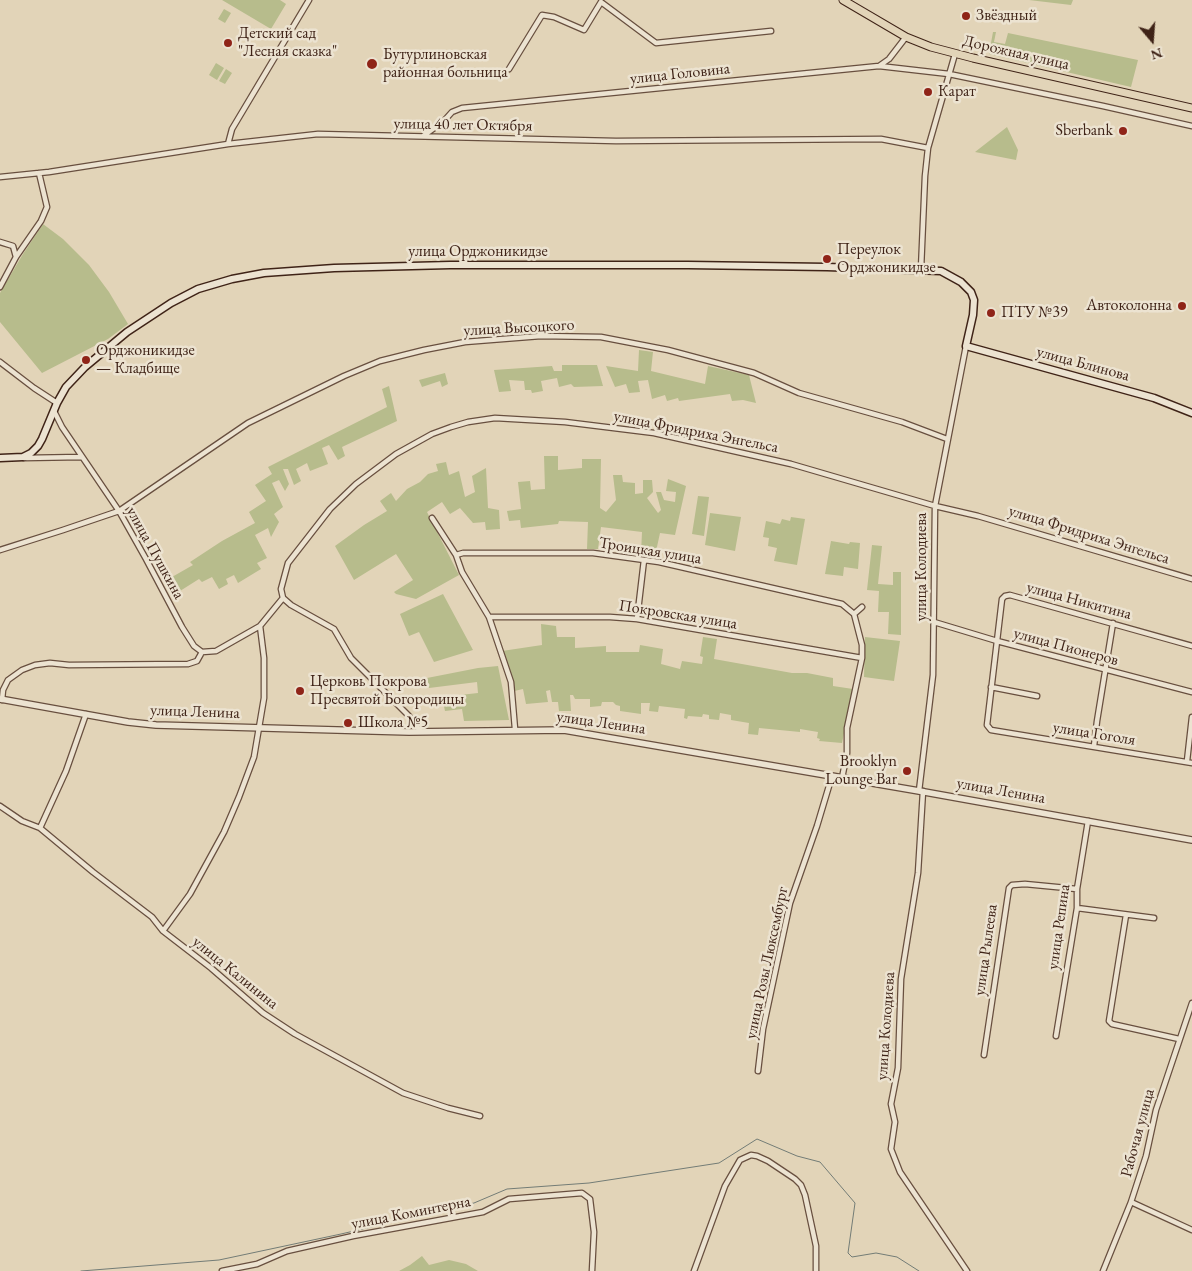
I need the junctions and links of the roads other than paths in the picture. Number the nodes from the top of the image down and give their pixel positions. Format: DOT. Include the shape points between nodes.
graph roads {
  1 [pos="309,0"];
  2 [pos="843,0"];
  3 [pos="602,1"];
  4 [pos="771,31"];
  5 [pos="906,37"];
  6 [pos="955,54"];
  7 [pos="879,66"];
  8 [pos="509,69"];
  9 [pos="949,74"];
  10 [pos="1192,108"];
  11 [pos="1192,126"];
  12 [pos="423,136"];
  13 [pos="228,144"];
  14 [pos="928,148"];
  15 [pos="40,173"];
  16 [pos="0,177"];
  17 [pos="0,242"];
  18 [pos="16,257"];
  19 [pos="921,269"];
  20 [pos="0,287"];
  21 [pos="966,346"];
  22 [pos="0,362"];
  23 [pos="57,402"];
  24 [pos="54,411"];
  25 [pos="1192,413"];
  26 [pos="947,439"];
  27 [pos="82,457"];
  28 [pos="0,458"];
  29 [pos="12,458"];
  30 [pos="935,506"];
  31 [pos="119,511"];
  32 [pos="432,518"];
  33 [pos="0,550"];
  34 [pos="456,555"];
  35 [pos="644,560"];
  36 [pos="1192,579"];
  37 [pos="282,598"];
  38 [pos="862,607"];
  39 [pos="854,614"];
  40 [pos="489,617"];
  41 [pos="637,619"];
  42 [pos="934,622"];
  43 [pos="1113,623"];
  44 [pos="260,626"];
  45 [pos="997,642"];
  46 [pos="1192,646"];
  47 [pos="202,652"];
  48 [pos="862,658"];
  49 [pos="1105,670"];
  50 [pos="991,687"];
  51 [pos="1192,692"];
  52 [pos="1037,696"];
  53 [pos="1,699"];
  54 [pos="86,714"];
  55 [pos="1192,716"];
  56 [pos="260,728"];
  57 [pos="515,729"];
  58 [pos="991,730"];
  59 [pos="420,732"];
  60 [pos="1094,746"];
  61 [pos="1189,762"];
  62 [pos="832,776"];
  63 [pos="842,778"];
  64 [pos="921,791"];
  65 [pos="0,806"];
  66 [pos="1088,821"];
  67 [pos="40,828"];
  68 [pos="1192,840"];
  69 [pos="1077,889"];
  70 [pos="1077,908"];
  71 [pos="1126,915"];
  72 [pos="1154,918"];
  73 [pos="163,931"];
  74 [pos="1192,1002"];
  75 [pos="1056,1036"];
  76 [pos="1179,1039"];
  77 [pos="984,1054"];
  78 [pos="758,1071"];
  79 [pos="480,1116"];
  80 [pos="1132,1202"];
  81 [pos="1192,1230"];
  82 [pos="1103,1270"];
  83 [pos="222,1271"];
  84 [pos="592,1271"];
  85 [pos="694,1271"];
  86 [pos="816,1271"];
  87 [pos="967,1271"];
  1 -- 13 [label="street" via="232,129"];
  2 -- 5 [label="main road, Дорожная улица"];
  3 -- 4 [label="street" via="656,43"];
  3 -- 8 [label="street" via="584,30 542,15"];
  5 -- 6 [label="main road, Дорожная улица"];
  5 -- 7 [label="street" via="889,60"];
  6 -- 9 [label="street"];
  6 -- 10 [label="main road, Дорожная улица"];
  7 -- 9 [label="street, улица Головина"];
  7 -- 12 [label="street, улица Головина" via="462,108 452,112"];
  9 -- 11 [label="street, улица Головина"];
  9 -- 14 [label="street"];
  12 -- 13 [label="street, улица 40 лет Октября" via="318,134"];
  12 -- 14 [label="street, улица 40 лет Октября" via="616,141 881,139"];
  13 -- 15 [label="street, улица 40 лет Октября"];
  14 -- 19 [label="street"];
  15 -- 16 [label="street, улица 40 лет Октября"];
  15 -- 18 [label="street" via="47,208"];
  17 -- 18 [label="street" via="12,246"];
  18 -- 20 [label="street"];
  19 -- 21 [label="main road, улица Орджоникидзе" via="952,276 971,292 974,307"];
  19 -- 23 [label="main road, улица Орджоникидзе" via="450,265 264,273 198,290 172,303 127,332 85,367"];
  21 -- 25 [label="main road, улица Блинова" via="1154,398"];
  21 -- 26 [label="street, улица Колодиева"];
  22 -- 23 [label="street"];
  23 -- 24 [label="main road, улица Орджоникидзе"];
  24 -- 27 [label="street, улица Пушкина"];
  24 -- 29 [label="main road, улица Орджоникидзе" via="38,446 23,457"];
  26 -- 30 [label="street, улица Колодиева"];
  26 -- 31 [label="street, улица Высоцкого" via="902,422 799,393 754,373 668,350 601,337 541,336 465,342 380,361 329,383 248,423"];
  27 -- 29 [label="street"];
  27 -- 31 [label="street, улица Пушкина"];
  28 -- 29 [label="main road, улица Орджоникидзе"];
  30 -- 36 [label="street, улица Фридриха Энгельса"];
  30 -- 37 [label="street, улица Фридриха Энгельса" via="791,464 654,433 565,422 495,418 468,422 432,434 396,454 342,496 288,563 281,589"];
  30 -- 42 [label="street, улица Колодиева"];
  31 -- 33 [label="street, улица Высоцкого"];
  31 -- 47 [label="street, улица Пушкина" via="182,628"];
  32 -- 34 [label="street"];
  34 -- 35 [label="street, Троицкая улица" via="593,554"];
  34 -- 40 [label="street" via="462,572"];
  35 -- 39 [label="street, Троицкая улица" via="842,604"];
  35 -- 41 [label="street"];
  37 -- 44 [label="street"];
  37 -- 59 [label="street" via="334,629 352,658 409,716"];
  38 -- 39 [label="street"];
  39 -- 48 [label="street"];
  40 -- 41 [label="street, Покровская улица"];
  40 -- 57 [label="street" via="511,682"];
  41 -- 48 [label="street, Покровская улица"];
  42 -- 45 [label="street, улица Пионеров"];
  42 -- 64 [label="street, улица Колодиева"];
  43 -- 45 [label="street, улица Никитина" via="1007,595 1002,599"];
  43 -- 46 [label="street, улица Никитина"];
  43 -- 49 [label="street"];
  44 -- 47 [label="street" via="216,651"];
  44 -- 56 [label="street" via="264,682"];
  45 -- 49 [label="street, улица Пионеров"];
  45 -- 50 [label="street, улица Никитина"];
  47 -- 53 [label="street" via="197,661 188,664 36,665 14,675 3,690"];
  48 -- 63 [label="street" via="847,728"];
  49 -- 51 [label="street, улица Пионеров"];
  49 -- 60 [label="street"];
  50 -- 52 [label="street"];
  50 -- 58 [label="street, улица Никитина" via="987,725"];
  53 -- 54 [label="street, улица Ленина"];
  54 -- 56 [label="street, улица Ленина" via="156,725"];
  54 -- 67 [label="street" via="66,771"];
  55 -- 61 [label="street"];
  56 -- 59 [label="street, улица Ленина"];
  56 -- 73 [label="street" via="254,756 224,832 190,894"];
  57 -- 59 [label="street, улица Ленина"];
  57 -- 62 [label="street, улица Ленина" via="575,732"];
  58 -- 60 [label="street, улица Гоголя"];
  60 -- 61 [label="street, улица Гоголя"];
  62 -- 63 [label="street, улица Ленина"];
  62 -- 78 [label="street, улица Розы Люксембург" via="790,903 763,1029"];
  63 -- 64 [label="street, улица Ленина"];
  64 -- 66 [label="street, улица Ленина"];
  64 -- 87 [label="street, улица Колодиева" via="918,873 901,979 898,1068 891,1104 895,1122 891,1149 900,1172"];
  65 -- 67 [label="street, улица Калинина" via="22,821"];
  66 -- 68 [label="street, улица Ленина"];
  66 -- 69 [label="street, улица Репина"];
  67 -- 73 [label="street, улица Калинина" via="152,917"];
  69 -- 70 [label="street, улица Репина"];
  69 -- 77 [label="street, улица Рылеева" via="1024,884 1008,888"];
  70 -- 71 [label="street"];
  70 -- 75 [label="street, улица Репина"];
  71 -- 72 [label="street"];
  71 -- 76 [label="street" via="1109,1021"];
  73 -- 79 [label="street, улица Калинина" via="263,1013 295,1034 403,1093"];
  74 -- 76 [label="street, Рабочая улица"];
  76 -- 80 [label="street, Рабочая улица"];
  80 -- 81 [label="street"];
  80 -- 82 [label="street, Рабочая улица"];
  83 -- 84 [label="street, улица Коминтерна" via="257,1264 287,1251 334,1240 483,1212 509,1199 582,1193 590,1199 594,1232"];
  85 -- 86 [label="street" via="725,1186 740,1160 751,1155 768,1161 801,1185 816,1246"];
}
